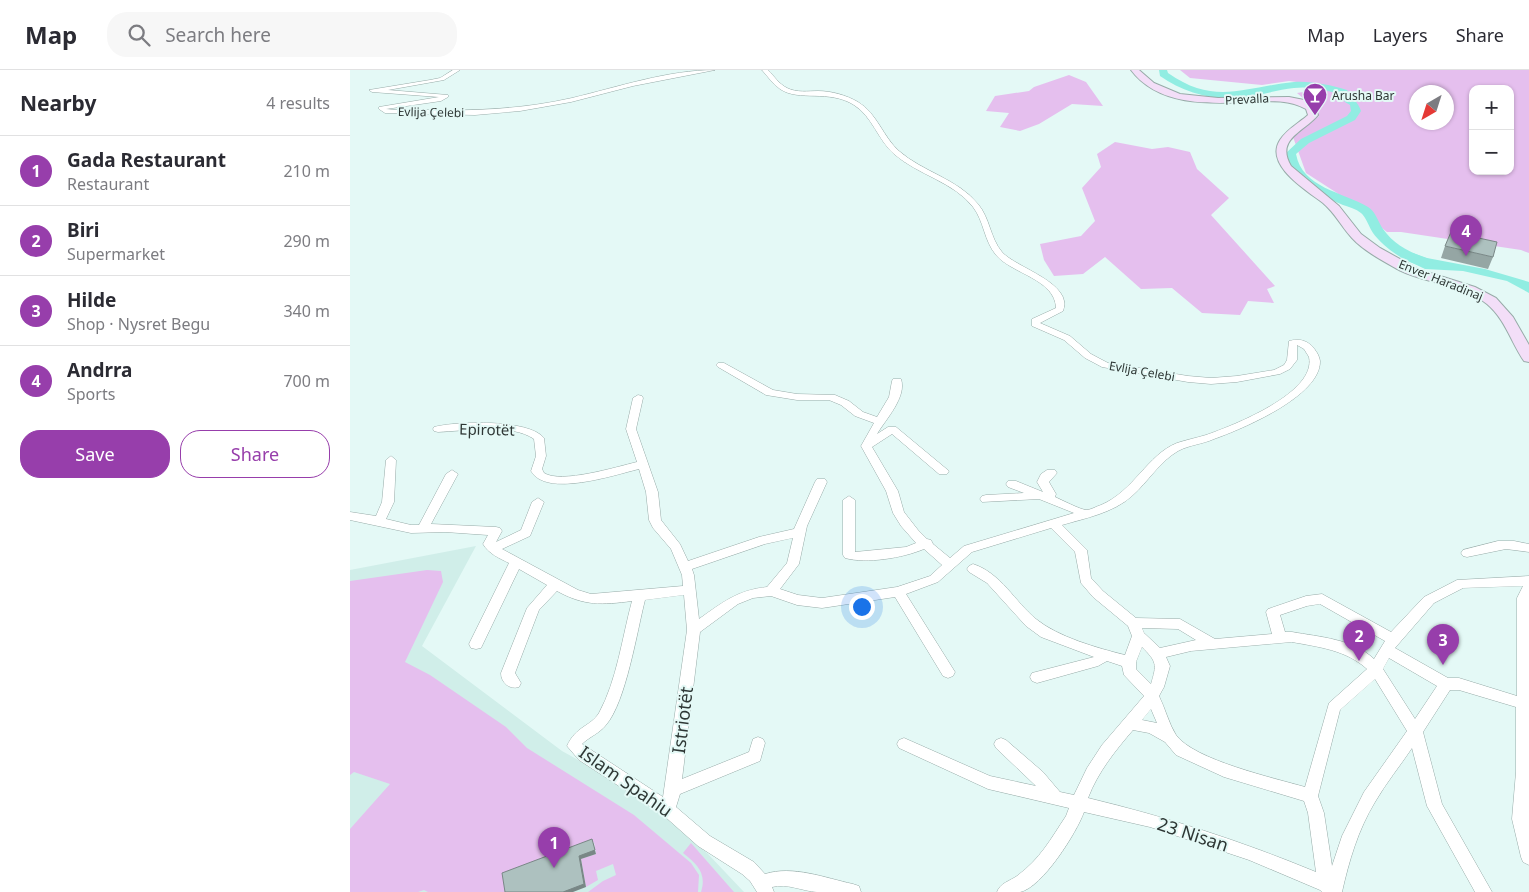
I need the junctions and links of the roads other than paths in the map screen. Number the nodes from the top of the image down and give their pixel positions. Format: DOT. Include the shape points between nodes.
graph roads {
  1 [pos="457,70"];
  2 [pos="712,70"];
  3 [pos="765,70"];
  4 [pos="1135,70"];
  5 [pos="1281,150"];
  6 [pos="1529,358"];
  7 [pos="721,365"];
  8 [pos="897,380"];
  9 [pos="638,398"];
  10 [pos="879,421"];
  11 [pos="438,429"];
  12 [pos="866,446"];
  13 [pos="391,460"];
  14 [pos="641,465"];
  15 [pos="944,471"];
  16 [pos="452,474"];
  17 [pos="1051,474"];
  18 [pos="821,482"];
  19 [pos="1012,484"];
  20 [pos="1045,498"];
  21 [pos="986,499"];
  22 [pos="849,500"];
  23 [pos="538,502"];
  24 [pos="1086,514"];
  25 [pos="350,516"];
  26 [pos="379,521"];
  27 [pos="1054,524"];
  28 [pos="423,529"];
  29 [pos="800,532"];
  30 [pos="927,543"];
  31 [pos="493,548"];
  32 [pos="1529,548"];
  33 [pos="1467,553"];
  34 [pos="516,562"];
  35 [pos="950,564"];
  36 [pos="685,567"];
  37 [pos="973,569"];
  38 [pos="1529,581"];
  39 [pos="556,584"];
  40 [pos="1529,586"];
  41 [pos="690,590"];
  42 [pos="771,591"];
  43 [pos="898,592"];
  44 [pos="640,595"];
  45 [pos="1136,629"];
  46 [pos="694,630"];
  47 [pos="1280,637"];
  48 [pos="1218,643"];
  49 [pos="476,644"];
  50 [pos="1390,644"];
  51 [pos="1158,654"];
  52 [pos="1104,655"];
  53 [pos="1129,662"];
  54 [pos="1376,669"];
  55 [pos="948,672"];
  56 [pos="1037,677"];
  57 [pos="514,683"];
  58 [pos="1446,684"];
  59 [pos="1152,695"];
  60 [pos="1526,708"];
  61 [pos="1129,723"];
  62 [pos="1415,731"];
  63 [pos="1170,738"];
  64 [pos="758,743"];
  65 [pos="904,744"];
  66 [pos="1001,744"];
  67 [pos="673,790"];
  68 [pos="1310,796"];
  69 [pos="1056,799"];
  70 [pos="1079,803"];
  71 [pos="668,809"];
  72 [pos="1529,857"];
  73 [pos="764,887"];
  74 [pos="1330,889"];
  75 [pos="853,892"];
  76 [pos="1005,892"];
  77 [pos="1484,892"];
  1 -- 2 [label="street, Evlija Çelebi" via="430,82 372,90 446,96 381,108 385,111 475,113 537,107 633,84"];
  3 -- 24 [label="street, Evlija Çelebi" via="787,90 831,94 858,104 898,154 965,196 976,207 998,253 1042,280 1060,300 1060,309 1035,321 1035,324 1067,338 1096,361 1120,368 1210,381 1277,372 1292,360 1292,343 1296,341 1304,344 1314,357 1315,368 1311,378 1259,418 1175,448 1120,500"];
  4 -- 5 [label="main road, Prevalla" via="1154,87 1184,98 1226,101 1276,98 1306,105 1314,111 1313,115 1292,133"];
  5 -- 6 [label="main road, Enver Haradinaj" via="1288,167 1335,207 1363,242 1413,272 1490,300 1506,316"];
  7 -- 10 [label="street" via="770,393 831,397 859,414"];
  8 -- 10 [label="street" via="896,396"];
  9 -- 14 [label="street, Istriotët" via="631,429"];
  10 -- 12 [label="street"];
  11 -- 14 [label="street, Epirotët" via="481,426 531,431 539,438 541,456 536,469 545,479 569,480"];
  12 -- 15 [label="street" via="892,429"];
  12 -- 30 [label="street" via="892,491 892,500 903,520"];
  13 -- 26 [label="street" via="388,502"];
  14 -- 36 [label="street, Istriotët" via="652,492 656,525 676,547"];
  16 -- 28 [label="street"];
  17 -- 20 [label="street" via="1043,482 1050,494"];
  18 -- 29 [label="street"];
  19 -- 20 [label="street"];
  20 -- 21 [label="street"];
  20 -- 24 [label="street"];
  22 -- 30 [label="street" via="849,555 908,551"];
  23 -- 31 [label="street" via="526,533"];
  24 -- 27 [label="street, Evlija Çelebi"];
  25 -- 26 [label="street"];
  26 -- 28 [label="street"];
  27 -- 35 [label="street, Evlija Çelebi" via="968,549"];
  27 -- 45 [label="street" via="1081,550 1085,580"];
  28 -- 31 [label="street" via="496,530 489,544"];
  29 -- 36 [label="street" via="763,540"];
  29 -- 42 [label="street" via="793,564"];
  30 -- 35 [label="street"];
  31 -- 34 [label="street"];
  32 -- 33 [label="street" via="1506,544"];
  34 -- 39 [label="street"];
  34 -- 49 [label="street"];
  35 -- 43 [label="street, Evlija Çelebi" via="934,579"];
  36 -- 41 [label="street, Istriotët"];
  37 -- 52 [label="street" via="991,580 1030,622 1046,633"];
  38 -- 50 [label="street" via="1461,583 1429,600"];
  39 -- 44 [label="street" via="591,599"];
  39 -- 57 [label="street" via="533,608 508,673"];
  40 -- 60 [label="street" via="1523,598"];
  41 -- 44 [label="street"];
  41 -- 46 [label="street, Istriotët"];
  42 -- 43 [label="street, Evlija Çelebi" via="797,600 822,603"];
  42 -- 46 [label="street, Evlija Çelebi" via="751,592 733,601"];
  43 -- 55 [label="street"];
  44 -- 71 [label="street, Islam Spahiu" via="615,689 603,718 574,746"];
  45 -- 48 [label="street" via="1180,624"];
  45 -- 51 [label="street"];
  45 -- 53 [label="street"];
  46 -- 67 [label="street, Istriotët"];
  47 -- 48 [label="street"];
  47 -- 50 [label="street" via="1273,612 1322,598"];
  47 -- 54 [label="street" via="1338,646 1362,656"];
  48 -- 51 [label="street"];
  50 -- 54 [label="street"];
  50 -- 58 [label="street"];
  51 -- 59 [label="street" via="1163,666"];
  52 -- 53 [label="street"];
  52 -- 56 [label="street" via="1098,662"];
  53 -- 59 [label="street" via="1129,670"];
  54 -- 62 [label="street"];
  54 -- 68 [label="street" via="1334,708"];
  58 -- 60 [label="street" via="1459,684"];
  58 -- 62 [label="street"];
  59 -- 61 [label="street"];
  59 -- 63 [label="street"];
  60 -- 72 [label="street" via="1520,819"];
  61 -- 63 [label="street" via="1152,728"];
  61 -- 70 [label="street" via="1092,773"];
  62 -- 74 [label="street" via="1362,813"];
  62 -- 77 [label="street" via="1435,806"];
  63 -- 68 [label="street" via="1181,750 1220,768"];
  64 -- 67 [label="street" via="755,756"];
  65 -- 69 [label="street, 23 Nisan" via="988,782"];
  66 -- 69 [label="street" via="1038,777"];
  67 -- 71 [label="street, Istriotët"];
  68 -- 74 [label="street"];
  69 -- 70 [label="street, 23 Nisan"];
  70 -- 74 [label="street, 23 Nisan" via="1150,820 1251,853"];
  70 -- 76 [label="street" via="1073,820 1043,865"];
  71 -- 73 [label="street, Islam Spahiu" via="704,841 748,868"];
  73 -- 75 [label="street" via="777,878"];
}
